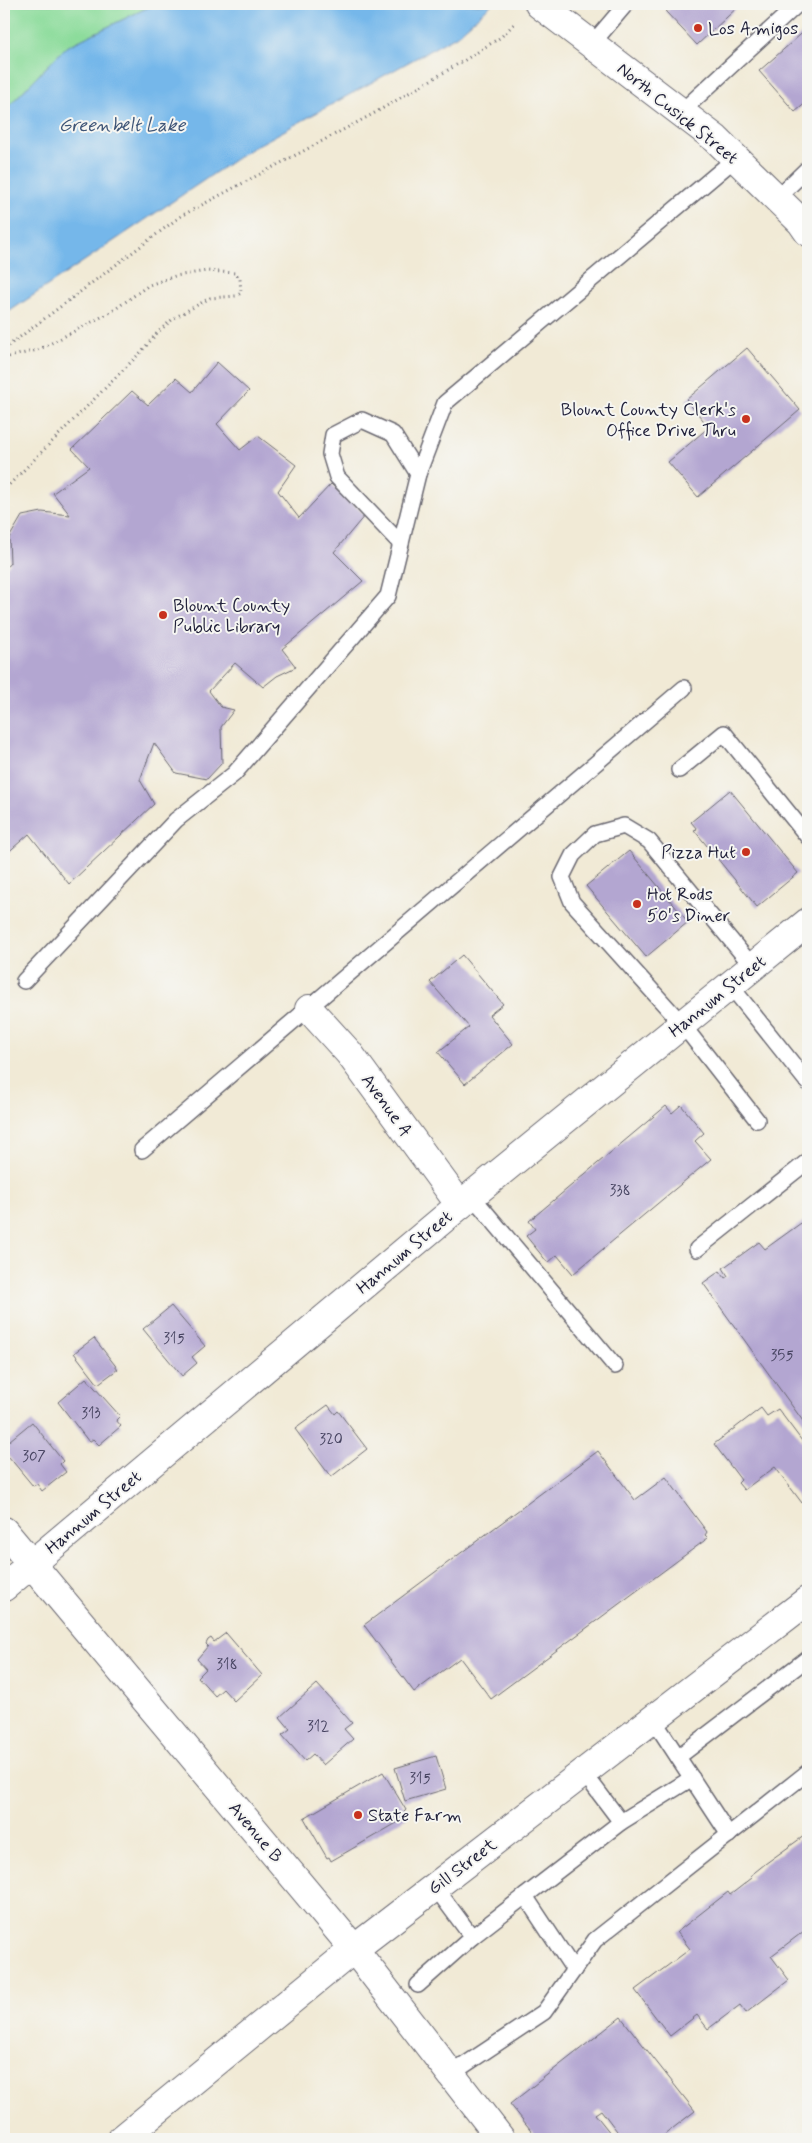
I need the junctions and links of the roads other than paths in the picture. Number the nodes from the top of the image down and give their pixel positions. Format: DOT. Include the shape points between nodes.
graph roads {
  1 [pos="626,4"];
  2 [pos="798,4"];
  3 [pos="530,10"];
  4 [pos="592,44"];
  5 [pos="680,112"];
  6 [pos="737,157"];
  7 [pos="808,168"];
  8 [pos="776,199"];
  9 [pos="808,232"];
  10 [pos="418,474"];
  11 [pos="401,544"];
  12 [pos="684,688"];
  13 [pos="679,770"];
  14 [pos="808,837"];
  15 [pos="808,922"];
  16 [pos="753,967"];
  17 [pos="24,981"];
  18 [pos="730,985"];
  19 [pos="309,1010"];
  20 [pos="682,1024"];
  21 [pos="808,1083"];
  22 [pos="757,1120"];
  23 [pos="142,1150"];
  24 [pos="808,1161"];
  25 [pos="466,1200"];
  26 [pos="697,1249"];
  27 [pos="615,1366"];
  28 [pos="4,1530"];
  29 [pos="31,1564"];
  30 [pos="4,1587"];
  31 [pos="807,1604"];
  32 [pos="808,1658"];
  33 [pos="653,1719"];
  34 [pos="678,1757"];
  35 [pos="808,1772"];
  36 [pos="584,1773"];
  37 [pos="692,1778"];
  38 [pos="621,1822"];
  39 [pos="729,1835"];
  40 [pos="435,1887"];
  41 [pos="525,1896"];
  42 [pos="472,1938"];
  43 [pos="354,1949"];
  44 [pos="574,1970"];
  45 [pos="418,1985"];
  46 [pos="451,2074"];
  47 [pos="122,2139"];
  48 [pos="502,2139"];
  1 -- 4 [label="lane"];
  2 -- 5 [label="lane"];
  3 -- 4 [label="street, North Cusick Street" via="563,22"];
  4 -- 5 [label="street, North Cusick Street"];
  5 -- 6 [label="street, North Cusick Street"];
  6 -- 8 [label="street, North Cusick Street"];
  6 -- 10 [label="lane" via="445,403"];
  7 -- 8 [label="lane"];
  8 -- 9 [label="street, North Cusick Street"];
  10 -- 11 [label="lane"];
  10 -- 11 [label="lane" via="393,434 362,420 333,435 330,454 337,477"];
  11 -- 17 [label="lane" via="388,596 234,774 176,820"];
  12 -- 19 [label="lane"];
  13 -- 14 [label="lane" via="724,733"];
  15 -- 16 [label="street, Hannum Street"];
  16 -- 18 [label="street, Hannum Street"];
  16 -- 20 [label="lane" via="650,841 624,826 595,834 573,855 562,877 572,902"];
  18 -- 20 [label="street, Hannum Street"];
  18 -- 21 [label="lane"];
  19 -- 23 [label="lane"];
  19 -- 25 [label="street, Avenue A" via="349,1053"];
  20 -- 22 [label="lane"];
  20 -- 25 [label="street, Hannum Street"];
  24 -- 26 [label="lane"];
  25 -- 27 [label="lane"];
  25 -- 29 [label="street, Hannum Street"];
  28 -- 29 [label="street, Avenue B"];
  29 -- 30 [label="street, Hannum Street"];
  29 -- 43 [label="street, Avenue B"];
  31 -- 33 [label="street, Gill Street"];
  32 -- 34 [label="lane"];
  33 -- 34 [label="lane"];
  33 -- 36 [label="street, Gill Street"];
  34 -- 37 [label="lane"];
  35 -- 39 [label="lane"];
  36 -- 38 [label="lane"];
  36 -- 40 [label="street, Gill Street"];
  37 -- 38 [label="lane"];
  37 -- 39 [label="lane"];
  38 -- 41 [label="lane"];
  39 -- 44 [label="lane" via="596,1940"];
  40 -- 42 [label="lane"];
  40 -- 43 [label="street, Gill Street"];
  41 -- 42 [label="lane"];
  41 -- 44 [label="lane"];
  42 -- 45 [label="lane"];
  43 -- 46 [label="street, Avenue B"];
  43 -- 47 [label="street, Gill Street"];
  44 -- 46 [label="lane" via="544,2012"];
  46 -- 48 [label="street, Avenue B"];
}
